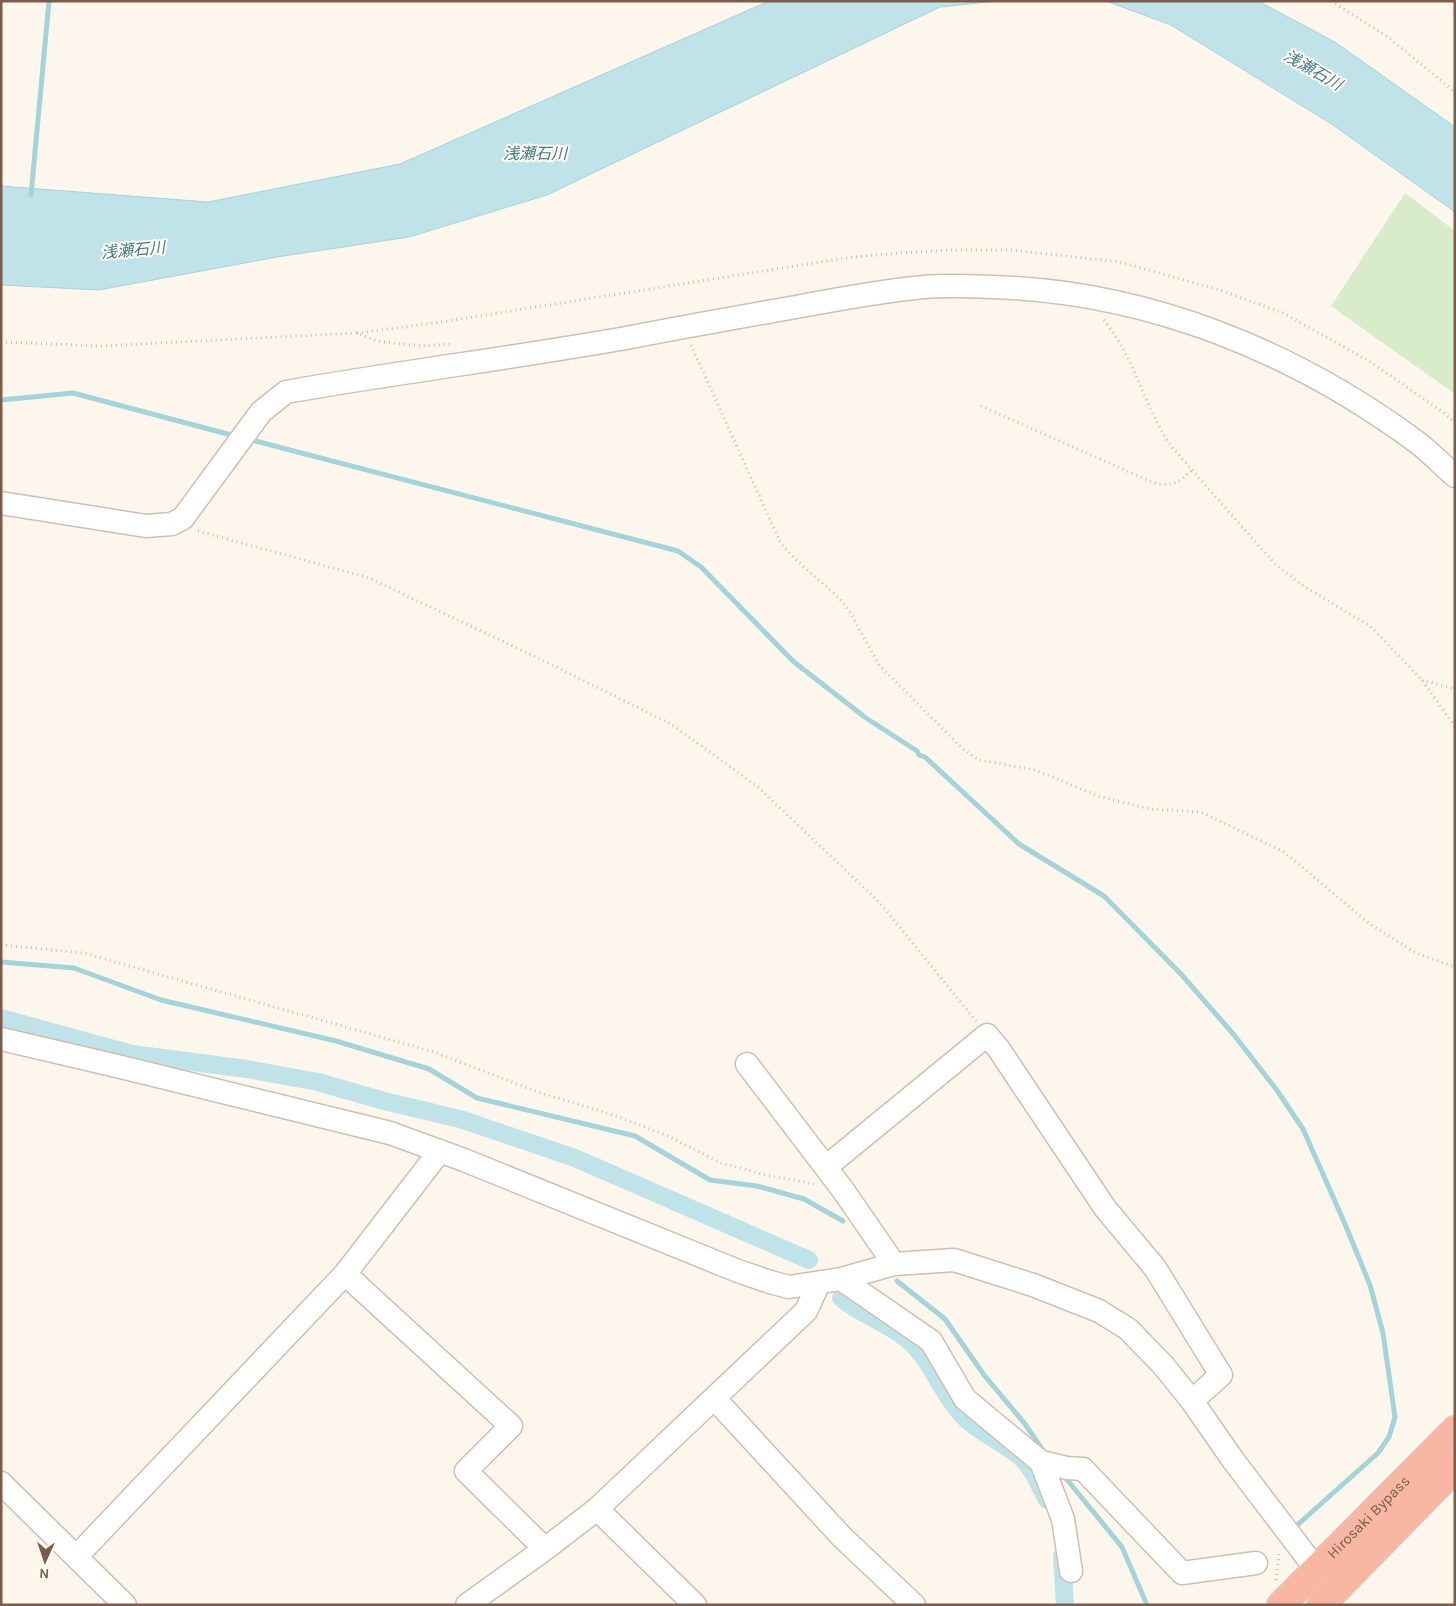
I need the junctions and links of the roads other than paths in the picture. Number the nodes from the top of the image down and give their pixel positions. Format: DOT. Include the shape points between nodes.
graph roads {
  1 [pos="1455,476"];
  2 [pos="1,503"];
  3 [pos="1,1040"];
  4 [pos="746,1064"];
  5 [pos="440,1151"];
  6 [pos="826,1167"];
  7 [pos="894,1264"];
  8 [pos="345,1274"];
  9 [pos="830,1281"];
  10 [pos="714,1398"];
  11 [pos="1192,1401"];
  12 [pos="1455,1430"];
  13 [pos="1041,1462"];
  14 [pos="1455,1468"];
  15 [pos="1,1483"];
  16 [pos="597,1509"];
  17 [pos="545,1549"];
  18 [pos="76,1557"];
  19 [pos="1256,1563"];
  20 [pos="1316,1569"];
  21 [pos="1071,1572"];
  22 [pos="1332,1600"];
  23 [pos="125,1605"];
  24 [pos="467,1605"];
  25 [pos="695,1605"];
  26 [pos="914,1605"];
  27 [pos="1281,1605"];
  1 -- 2 [label="street" via="1418,444 1304,370 1201,326 1149,309 1090,296 1018,287 925,287 860,295 523,356 286,392 261,412 183,518 172,524 146,526"];
  3 -- 5 [label="street" via="121,1066 390,1133"];
  4 -- 6 [label="street"];
  5 -- 8 [label="street"];
  5 -- 9 [label="street" via="754,1277 789,1287"];
  6 -- 7 [label="street"];
  6 -- 11 [label="street" via="987,1036 1105,1208 1155,1268 1221,1375"];
  7 -- 9 [label="street"];
  7 -- 11 [label="street" via="954,1260 1034,1285 1099,1311 1128,1329"];
  8 -- 17 [label="street" via="511,1426 466,1471"];
  8 -- 18 [label="street"];
  9 -- 10 [label="street" via="806,1311"];
  9 -- 13 [label="street" via="931,1341 965,1399"];
  10 -- 16 [label="street"];
  10 -- 26 [label="street" via="842,1537"];
  11 -- 20 [label="street"];
  12 -- 20 [label="highway, Hirosaki Bypass"];
  13 -- 19 [label="street" via="1083,1469 1182,1573"];
  13 -- 21 [label="street" via="1063,1519"];
  14 -- 22 [label="highway, Hirosaki Bypass"];
  15 -- 18 [label="street"];
  16 -- 17 [label="street"];
  16 -- 25 [label="street"];
  17 -- 24 [label="street"];
  18 -- 23 [label="street"];
  20 -- 22 [label="highway"];
  20 -- 27 [label="highway, Hirosaki Bypass"];
}
